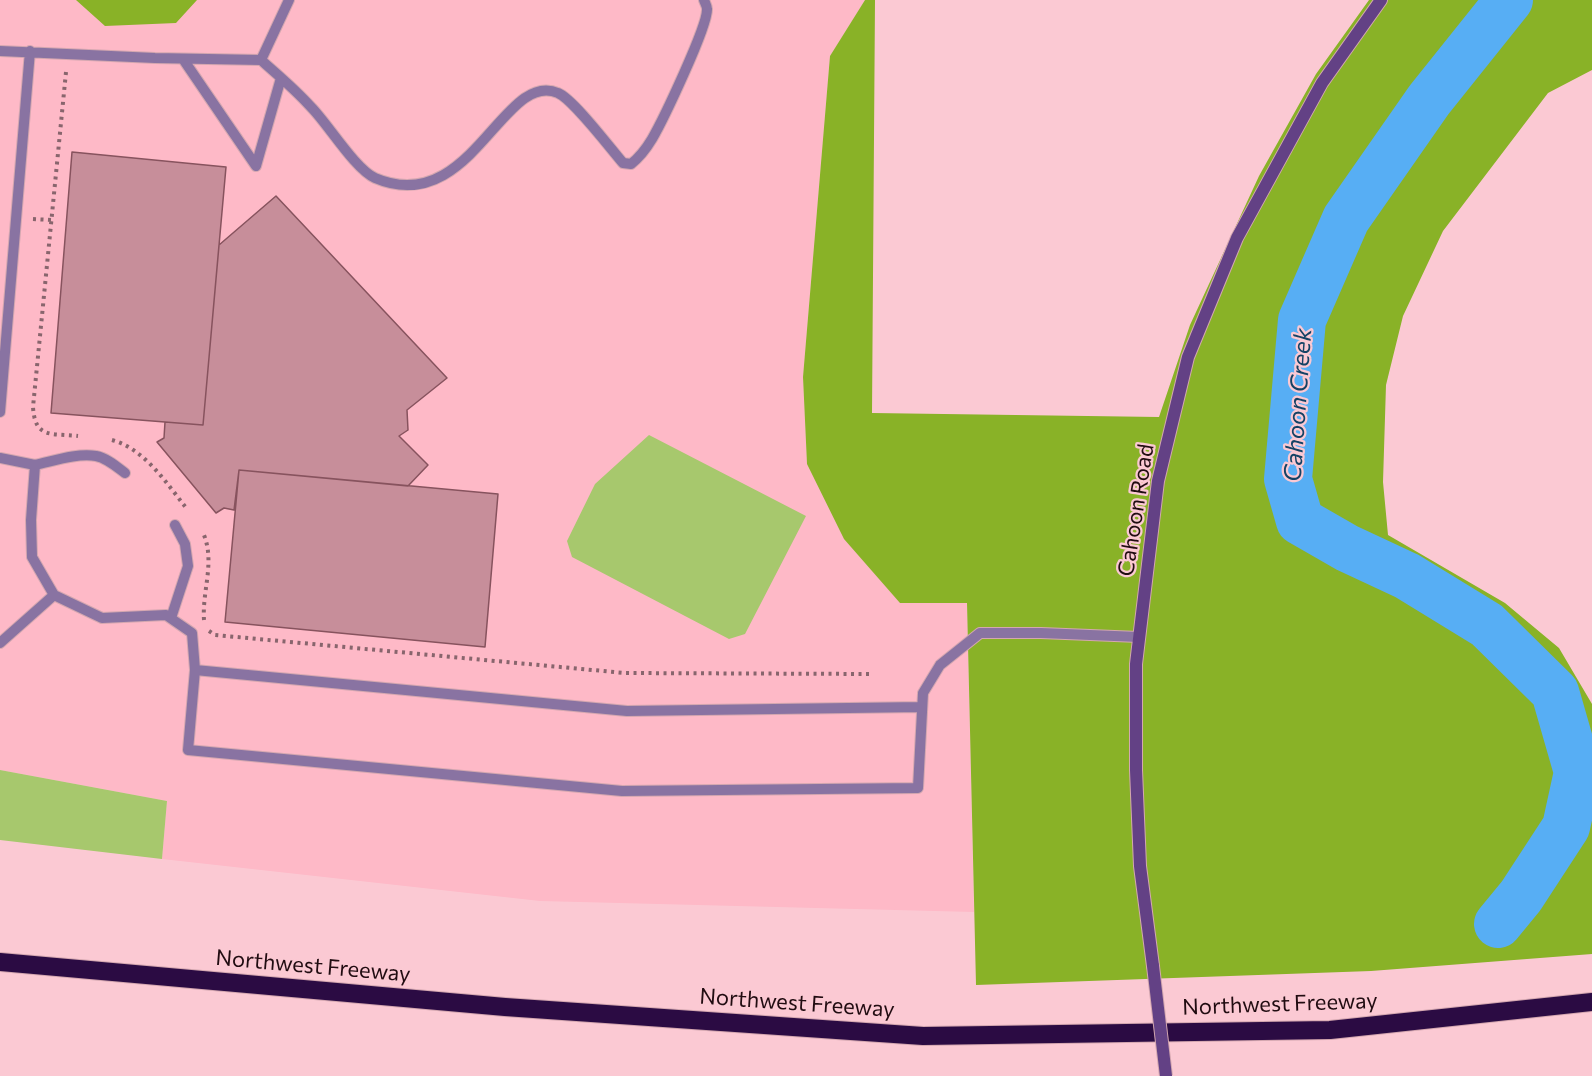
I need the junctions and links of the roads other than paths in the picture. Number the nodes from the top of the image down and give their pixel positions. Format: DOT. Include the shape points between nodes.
graph roads {
  1 [pos="289,0"];
  2 [pos="704,0"];
  3 [pos="1381,0"];
  4 [pos="0,51"];
  5 [pos="30,51"];
  6 [pos="183,58"];
  7 [pos="261,60"];
  8 [pos="281,78"];
  9 [pos="0,412"];
  10 [pos="0,458"];
  11 [pos="35,465"];
  12 [pos="125,473"];
  13 [pos="175,525"];
  14 [pos="54,595"];
  15 [pos="171,618"];
  16 [pos="1139,638"];
  17 [pos="0,643"];
  18 [pos="195,670"];
  19 [pos="922,707"];
  20 [pos="0,963"];
  21 [pos="1592,1002"];
  22 [pos="1166,1076"];
  1 -- 7 [label="lane"];
  2 -- 8 [label="lane" via="704,26 652,139 631,164 623,163 558,93 546,91 531,93 517,103 474,151 437,180 416,186 396,184 373,178 313,108"];
  3 -- 16 [label="street, Cahoon Road" via="1322,83 1237,238 1188,357 1158,481"];
  4 -- 5 [label="lane"];
  5 -- 6 [label="lane"];
  5 -- 9 [label="lane"];
  6 -- 7 [label="lane"];
  6 -- 8 [label="lane" via="256,166"];
  7 -- 8 [label="lane"];
  10 -- 11 [label="lane"];
  11 -- 12 [label="lane" via="69,457 97,456"];
  11 -- 14 [label="lane" via="32,557"];
  13 -- 15 [label="lane" via="188,566"];
  14 -- 15 [label="lane" via="102,618"];
  14 -- 17 [label="lane"];
  15 -- 18 [label="lane" via="192,633"];
  16 -- 19 [label="lane" via="980,633 940,665 923,693"];
  16 -- 22 [label="street, Cahoon Road, bridge" via="1136,770 1140,866"];
  18 -- 19 [label="lane" via="627,711"];
  18 -- 19 [label="lane" via="188,750 622,791 918,788"];
  20 -- 21 [label="highway, Northwest Freeway" via="505,1007 923,1036 1330,1030"];
}
